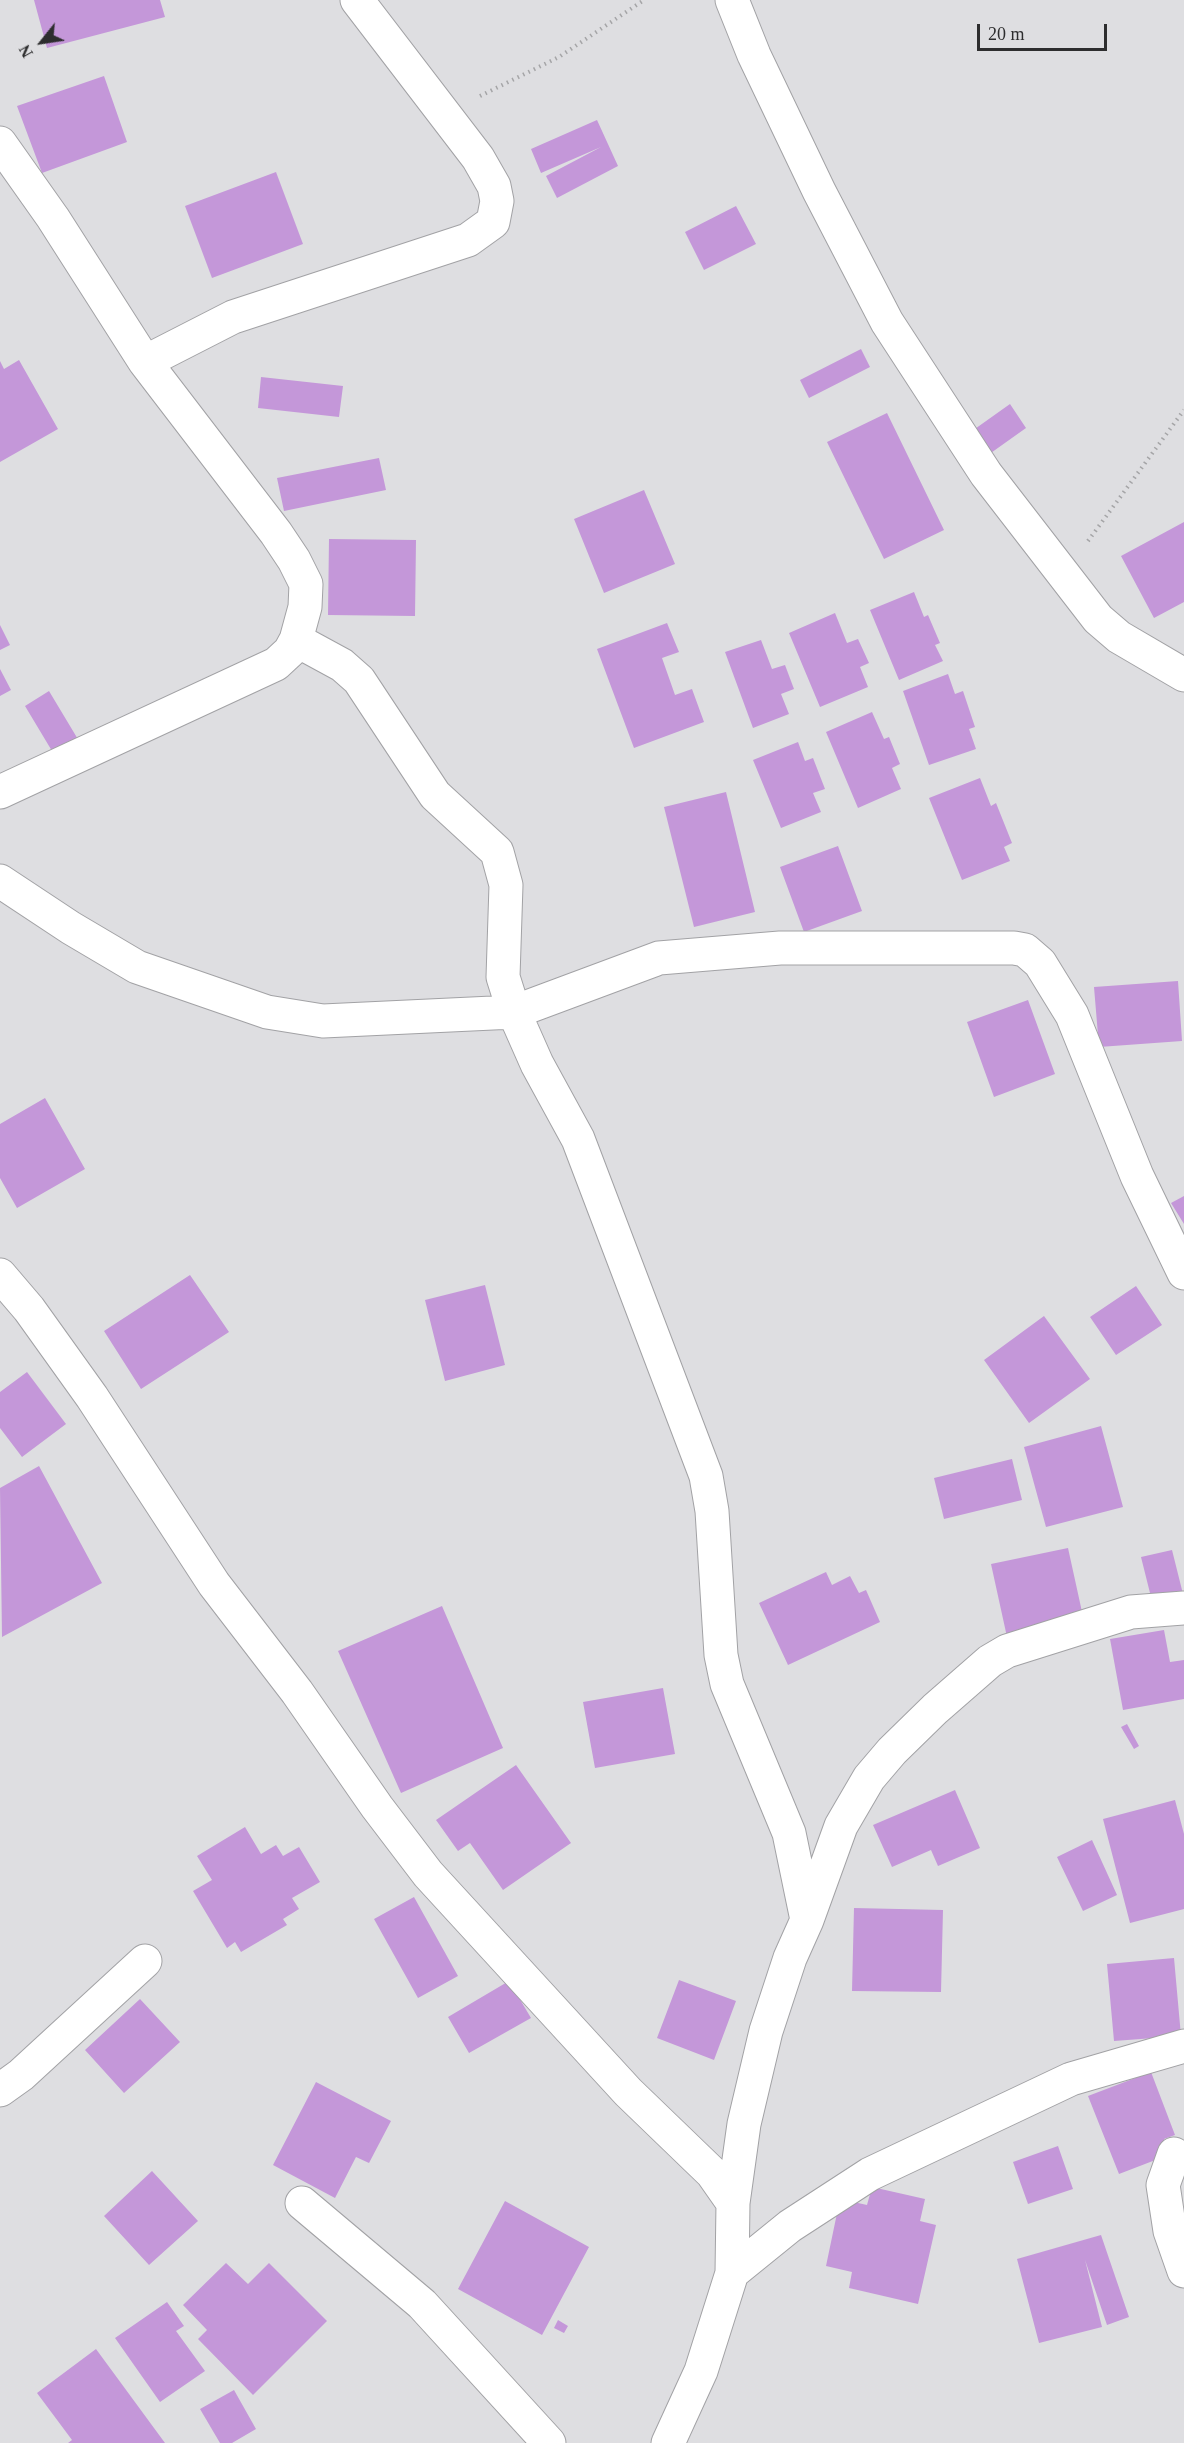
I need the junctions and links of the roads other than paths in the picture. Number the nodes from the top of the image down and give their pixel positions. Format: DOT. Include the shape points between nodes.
graph roads {
  1 [pos="357,0"];
  2 [pos="732,0"];
  3 [pos="0,143"];
  4 [pos="145,362"];
  5 [pos="297,640"];
  6 [pos="1184,675"];
  7 [pos="0,792"];
  8 [pos="0,881"];
  9 [pos="514,1012"];
  10 [pos="1184,1273"];
  11 [pos="0,1275"];
  12 [pos="1184,1608"];
  13 [pos="807,1920"];
  14 [pos="145,1961"];
  15 [pos="1184,2046"];
  16 [pos="0,2090"];
  17 [pos="1174,2154"];
  18 [pos="302,2203"];
  19 [pos="733,2203"];
  20 [pos="1184,2271"];
  21 [pos="732,2273"];
  22 [pos="549,2443"];
  23 [pos="668,2443"];
  1 -- 4 [label="street" via="478,158 494,186 497,201 493,222 468,240 233,316"];
  2 -- 6 [label="street" via="754,56 886,322 986,474 1098,619 1119,637"];
  3 -- 4 [label="street"];
  4 -- 5 [label="street" via="294,560 306,584"];
  5 -- 7 [label="street" via="276,664"];
  5 -- 9 [label="street" via="342,665 359,680 435,795 497,852 506,885 502,977"];
  8 -- 9 [label="street" via="137,967 267,1012 323,1021"];
  9 -- 10 [label="street" via="659,958 780,948 1024,950 1040,963 1072,1015 1137,1176"];
  9 -- 13 [label="street" via="578,1140 706,1476 721,1654 728,1684 789,1833"];
  11 -- 19 [label="street" via="92,1397 214,1584 428,1874 628,2092 712,2173"];
  12 -- 13 [label="street" via="1131,1612 1024,1645 990,1661 892,1751 869,1778 841,1826"];
  13 -- 19 [label="street" via="790,1958 755,2068"];
  14 -- 16 [label="street"];
  15 -- 21 [label="street" via="1071,2079 870,2174 790,2226"];
  17 -- 20 [label="street" via="1163,2185 1170,2231"];
  18 -- 22 [label="street" via="422,2304"];
  19 -- 21 [label="street"];
  21 -- 23 [label="street" via="700,2371"];
}
